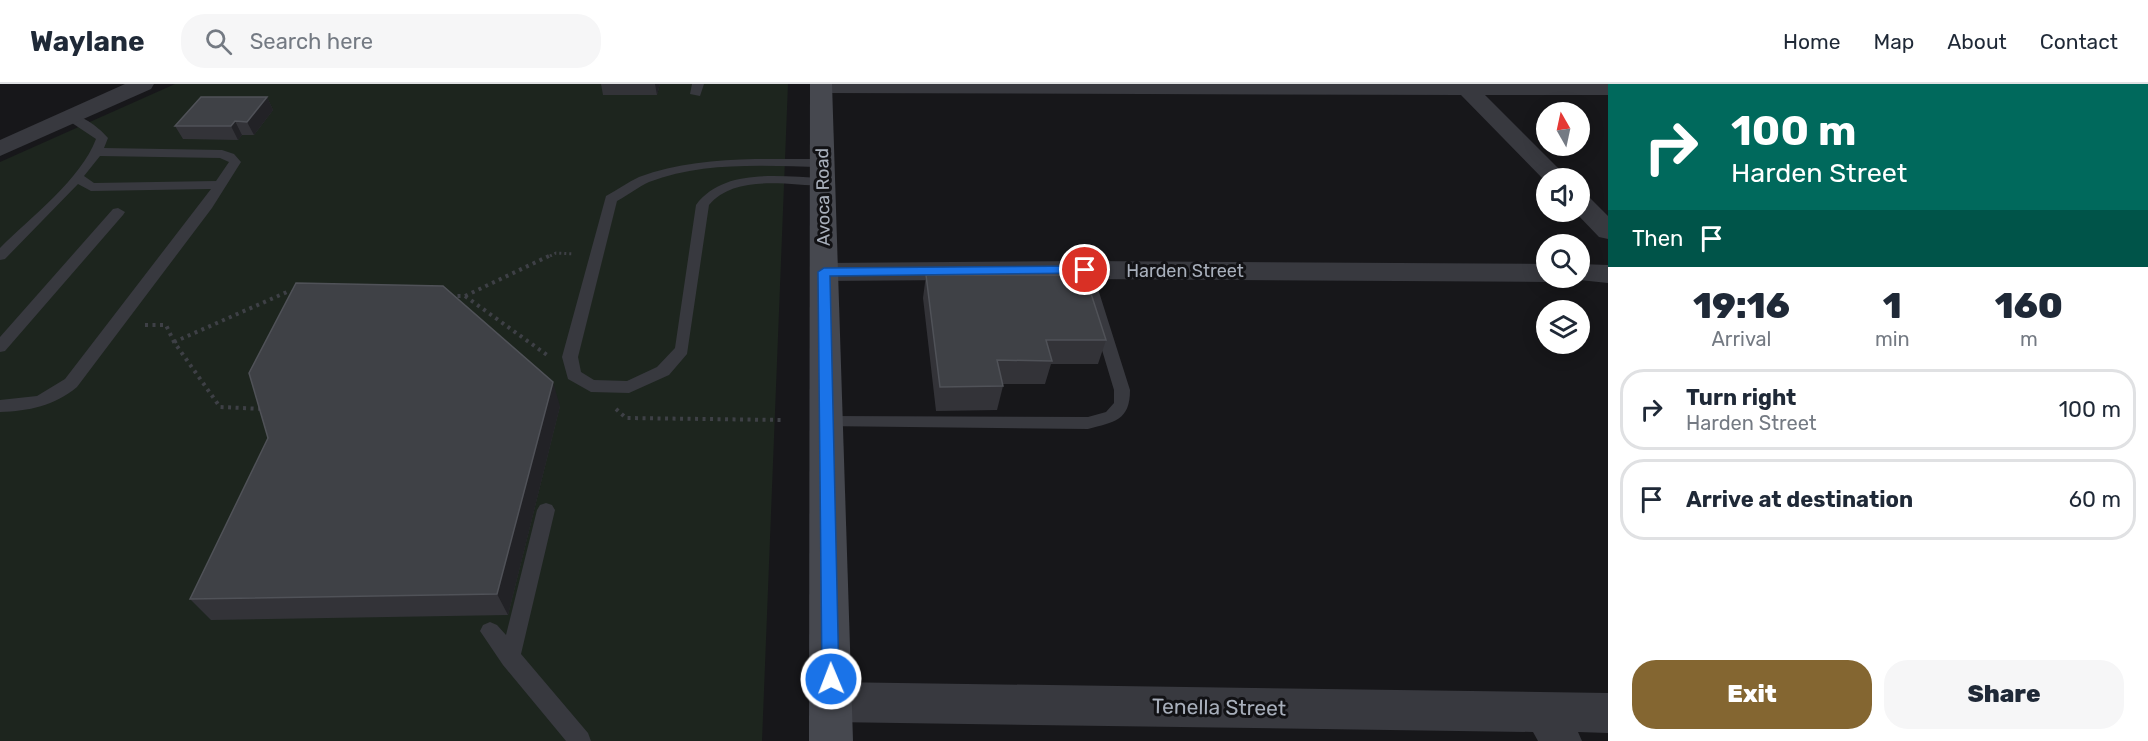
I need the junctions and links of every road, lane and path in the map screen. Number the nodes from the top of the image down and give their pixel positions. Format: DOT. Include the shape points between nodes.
graph roads {
  1 [pos="143,84"];
  2 [pos="821,86"];
  3 [pos="1464,86"];
  4 [pos="1608,89"];
  5 [pos="70,117"];
  6 [pos="0,149"];
  7 [pos="98,152"];
  8 [pos="1546,168"];
  9 [pos="823,172"];
  10 [pos="77,177"];
  11 [pos="219,185"];
  12 [pos="118,212"];
  13 [pos="1590,212"];
  14 [pos="1608,231"];
  15 [pos="595,254"];
  16 [pos="0,256"];
  17 [pos="1085,270"];
  18 [pos="824,272"];
  19 [pos="1536,273"];
  20 [pos="1590,273"];
  21 [pos="1608,274"];
  22 [pos="298,293"];
  23 [pos="441,296"];
  24 [pos="465,296"];
  25 [pos="115,326"];
  26 [pos="174,342"];
  27 [pos="0,347"];
  28 [pos="574,375"];
  29 [pos="591,386"];
  30 [pos="0,406"];
  31 [pos="268,409"];
  32 [pos="784,420"];
  33 [pos="827,422"];
  34 [pos="546,510"];
  35 [pos="490,631"];
  36 [pos="510,658"];
  37 [pos="1608,713"];
  38 [pos="831,722"];
  39 [pos="1553,727"];
  40 [pos="580,741"];
  1 -- 5 [label="street"];
  2 -- 3 [label="street"];
  2 -- 9 [label="main road, Avoca Road"];
  3 -- 4 [label="street"];
  3 -- 8 [label="street"];
  5 -- 6 [label="street"];
  5 -- 7 [label="lane" via="102,138"];
  7 -- 10 [label="lane"];
  7 -- 11 [label="lane" via="222,154 235,162"];
  9 -- 15 [label="lane" via="732,163 643,180 611,199"];
  9 -- 18 [label="main road, Avoca Road"];
  9 -- 29 [label="lane" via="739,182 708,195 703,205 682,350 663,371 629,387"];
  10 -- 11 [label="lane" via="91,187"];
  10 -- 16 [label="lane"];
  11 -- 25 [label="lane"];
  12 -- 27 [label="lane"];
  13 -- 14 [label="street"];
  15 -- 24 [label="path" via="556,253"];
  15 -- 28 [label="lane" via="570,357"];
  17 -- 18 [label="street, Harden Street"];
  17 -- 19 [label="street, Harden Street"];
  17 -- 33 [label="lane" via="1122,390 1122,405 1111,417 1088,423"];
  18 -- 33 [label="main road, Avoca Road"];
  20 -- 21 [label="street"];
  22 -- 26 [label="path" via="286,292"];
  23 -- 24 [label="path"];
  24 -- 28 [label="path"];
  25 -- 26 [label="path" via="166,325"];
  25 -- 30 [label="lane" via="63,391 40,402"];
  26 -- 31 [label="path" via="220,407"];
  28 -- 29 [label="lane"];
  29 -- 32 [label="path" via="626,418"];
  33 -- 38 [label="main road, Avoca Road"];
  34 -- 36 [label="lane"];
  35 -- 36 [label="lane"];
  36 -- 40 [label="lane"];
  37 -- 39 [label="street, Tenella Street"];
  38 -- 39 [label="street, Tenella Street"];
}
